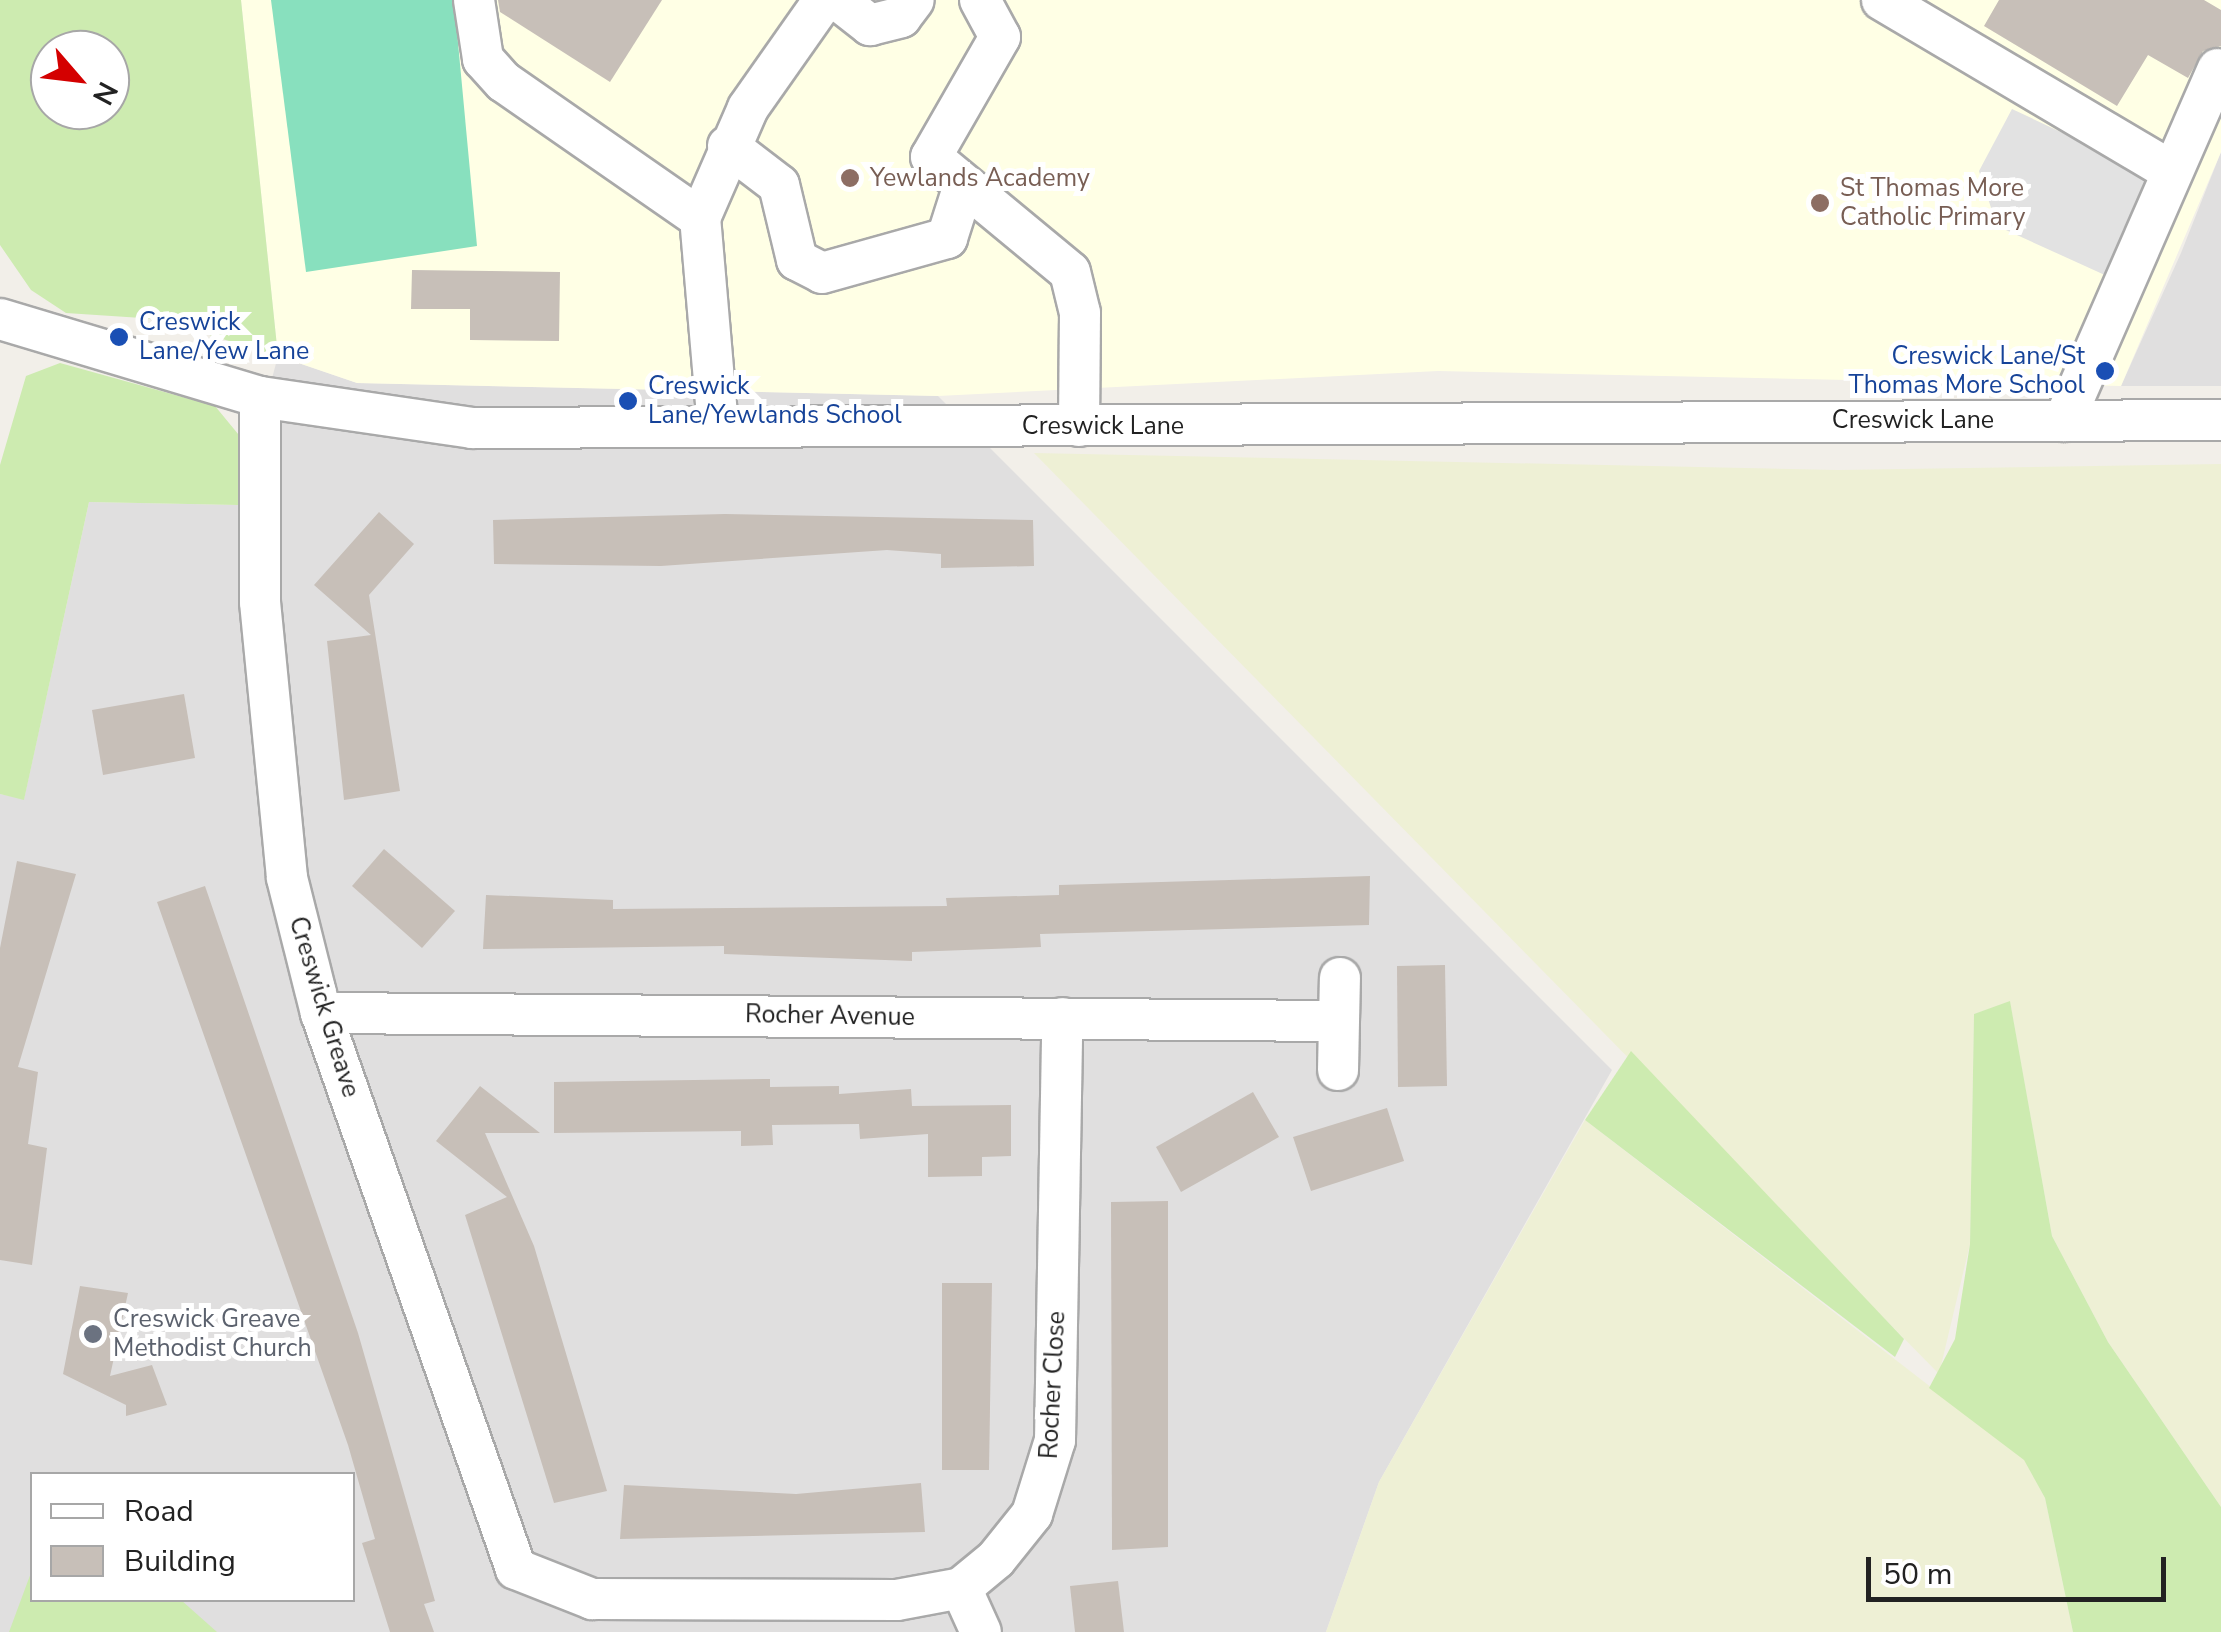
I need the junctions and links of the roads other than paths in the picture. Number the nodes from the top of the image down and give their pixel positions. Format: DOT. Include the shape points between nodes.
graph roads {
  1 [pos="474,0"];
  2 [pos="824,0"];
  3 [pos="838,0"];
  4 [pos="914,0"];
  5 [pos="980,0"];
  6 [pos="1882,0"];
  7 [pos="2218,70"];
  8 [pos="728,146"];
  9 [pos="2169,170"];
  10 [pos="963,188"];
  11 [pos="700,218"];
  12 [pos="0,318"];
  13 [pos="260,398"];
  14 [pos="2221,420"];
  15 [pos="2064,421"];
  16 [pos="1079,426"];
  17 [pos="718,427"];
  18 [pos="1340,978"];
  19 [pos="321,1013"];
  20 [pos="1062,1018"];
  21 [pos="1338,1021"];
  22 [pos="1338,1070"];
  23 [pos="961,1588"];
  24 [pos="981,1632"];
  1 -- 11 [label="street" via="482,59 504,82"];
  2 -- 8 [label="street"];
  3 -- 4 [label="street" via="870,25 901,17"];
  5 -- 10 [label="street" via="1000,37 931,157"];
  6 -- 9 [label="street"];
  7 -- 9 [label="street"];
  8 -- 10 [label="street" via="779,185 797,260 822,273 946,238"];
  8 -- 11 [label="street"];
  9 -- 15 [label="street"];
  10 -- 16 [label="street" via="1070,272 1080,314"];
  11 -- 17 [label="street"];
  12 -- 13 [label="street, Creswick Lane"];
  13 -- 17 [label="street, Creswick Lane" via="472,428"];
  13 -- 19 [label="street, Creswick Greave" via="270,751 287,878"];
  14 -- 15 [label="street, Creswick Lane"];
  15 -- 16 [label="street, Creswick Lane"];
  16 -- 17 [label="street, Creswick Lane"];
  18 -- 21 [label="street"];
  19 -- 20 [label="street, Rocher Avenue"];
  19 -- 23 [label="street, Creswick Greave" via="501,1546 534,1582 592,1599 897,1600"];
  20 -- 21 [label="street, Rocher Avenue"];
  20 -- 23 [label="street, Rocher Close" via="1055,1440 1032,1514"];
  21 -- 22 [label="street"];
  23 -- 24 [label="street"];
}
